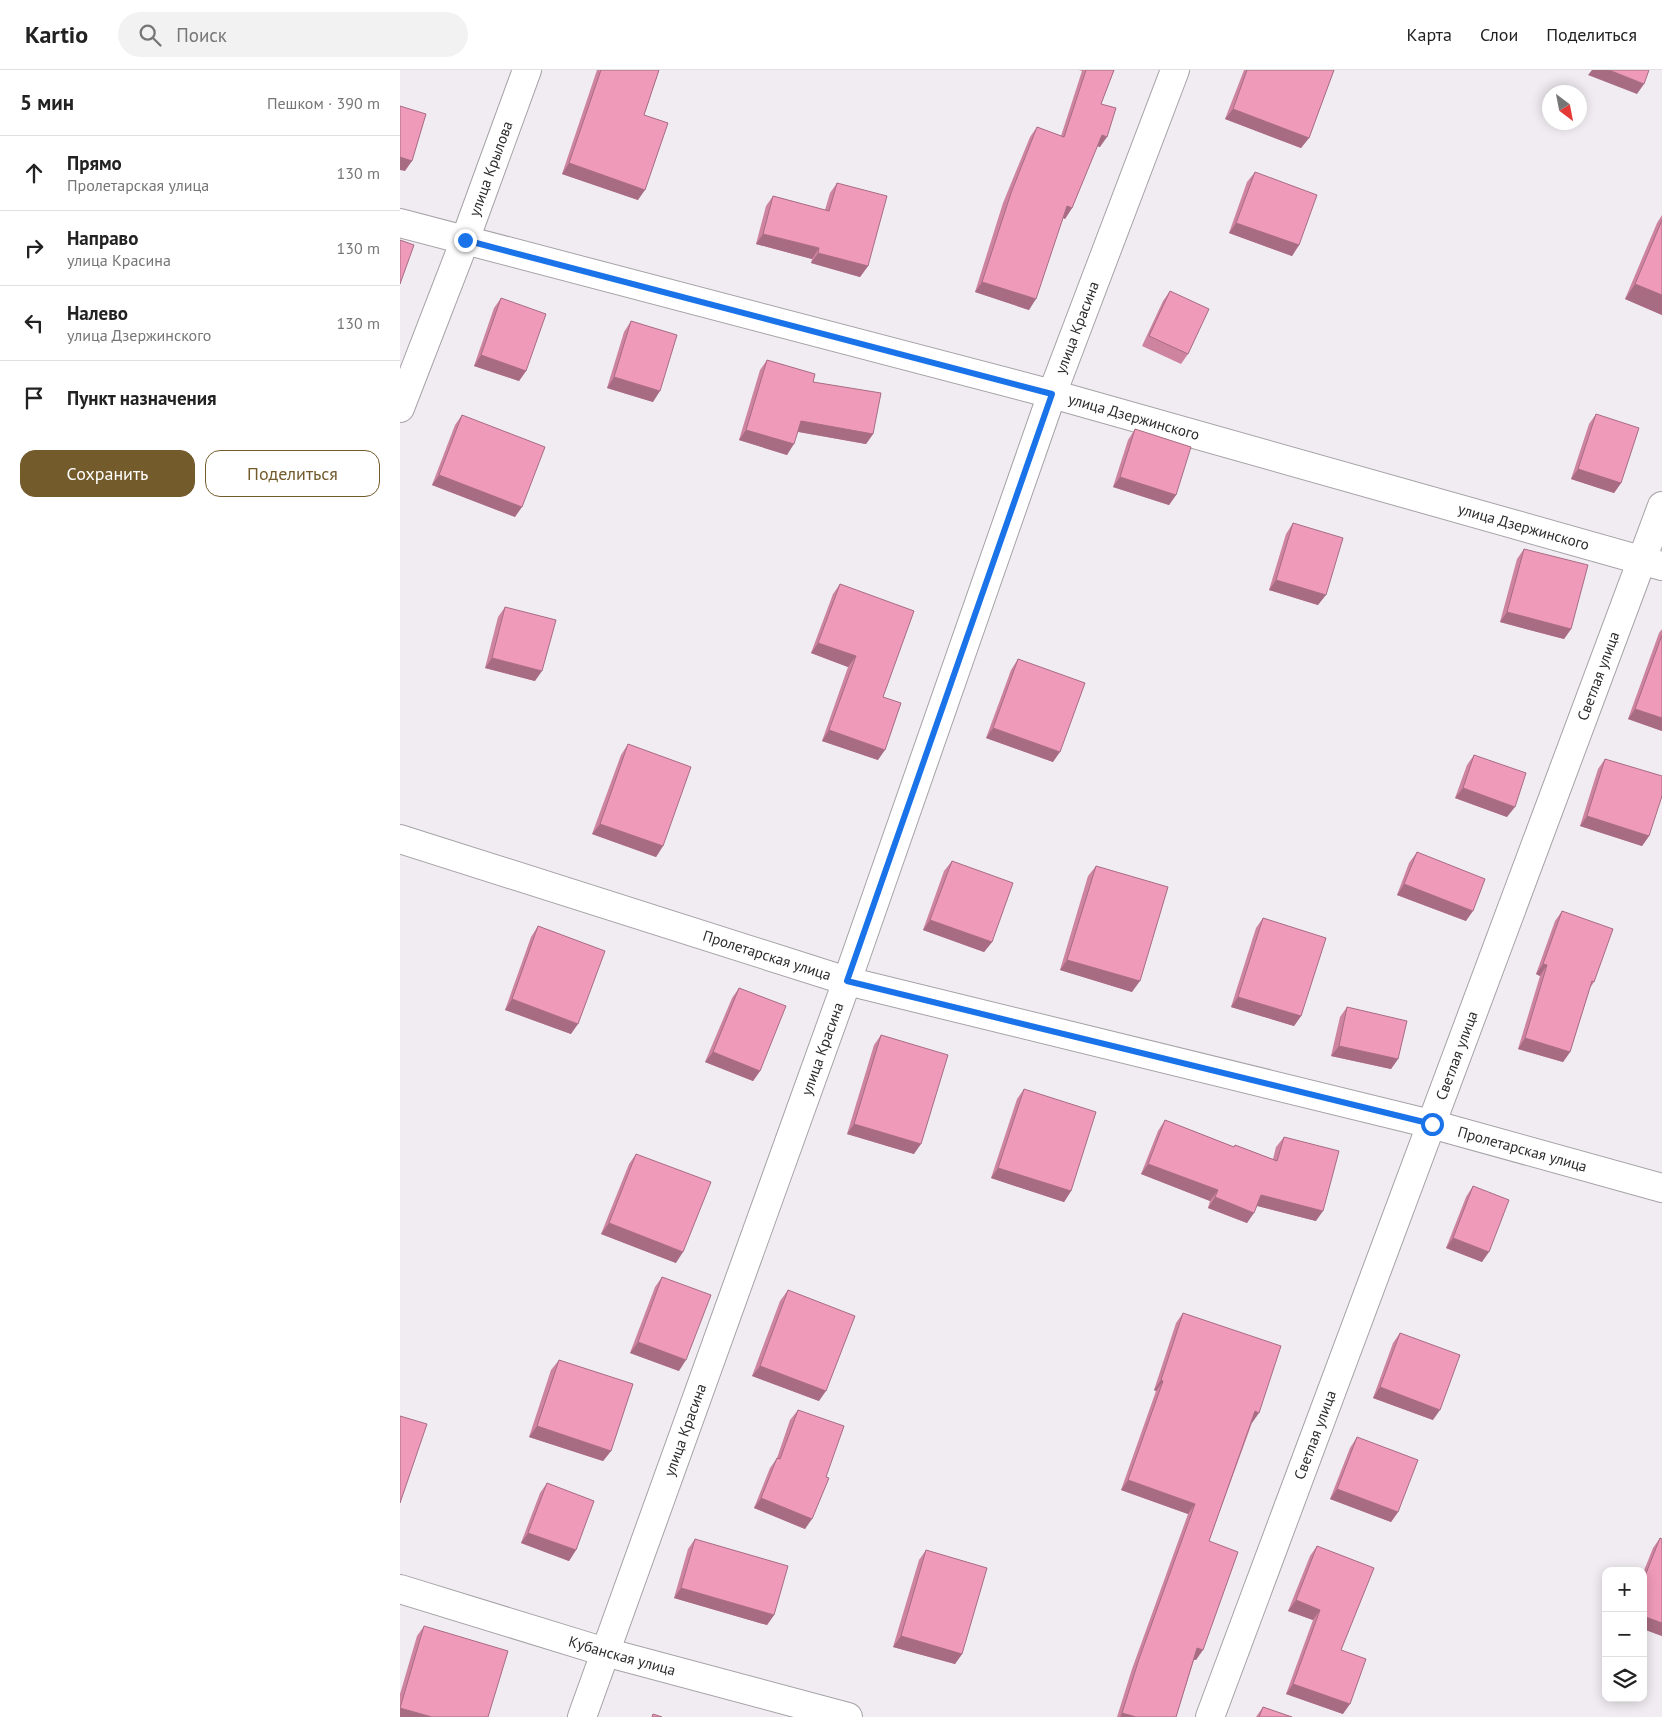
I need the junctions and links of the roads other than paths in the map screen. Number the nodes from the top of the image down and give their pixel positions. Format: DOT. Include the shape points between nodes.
graph roads {
  1 [pos="527,70"];
  2 [pos="1175,70"];
  3 [pos="400,223"];
  4 [pos="465,240"];
  5 [pos="1052,394"];
  6 [pos="400,408"];
  7 [pos="1662,506"];
  8 [pos="1652,563"];
  9 [pos="400,839"];
  10 [pos="847,981"];
  11 [pos="1432,1124"];
  12 [pos="1662,1188"];
  13 [pos="400,1589"];
  14 [pos="605,1652"];
  15 [pos="582,1717"];
  16 [pos="848,1717"];
  17 [pos="1210,1717"];
  1 -- 4 [label="street, улица Крылова"];
  2 -- 5 [label="street, улица Красина"];
  3 -- 4 [label="street, улица Дзержинского"];
  4 -- 5 [label="street, улица Дзержинского"];
  4 -- 6 [label="street, улица Крылова"];
  5 -- 8 [label="street, улица Дзержинского"];
  5 -- 10 [label="street, улица Красина"];
  7 -- 8 [label="street, Светлая улица"];
  8 -- 11 [label="street, Светлая улица"];
  9 -- 10 [label="street, Пролетарская улица"];
  10 -- 11 [label="street, Пролетарская улица"];
  10 -- 14 [label="street, улица Красина"];
  11 -- 12 [label="street, Пролетарская улица"];
  11 -- 17 [label="street, Светлая улица"];
  13 -- 14 [label="street, Кубанская улица"];
  14 -- 15 [label="street, улица Красина"];
  14 -- 16 [label="street, Кубанская улица"];
}
